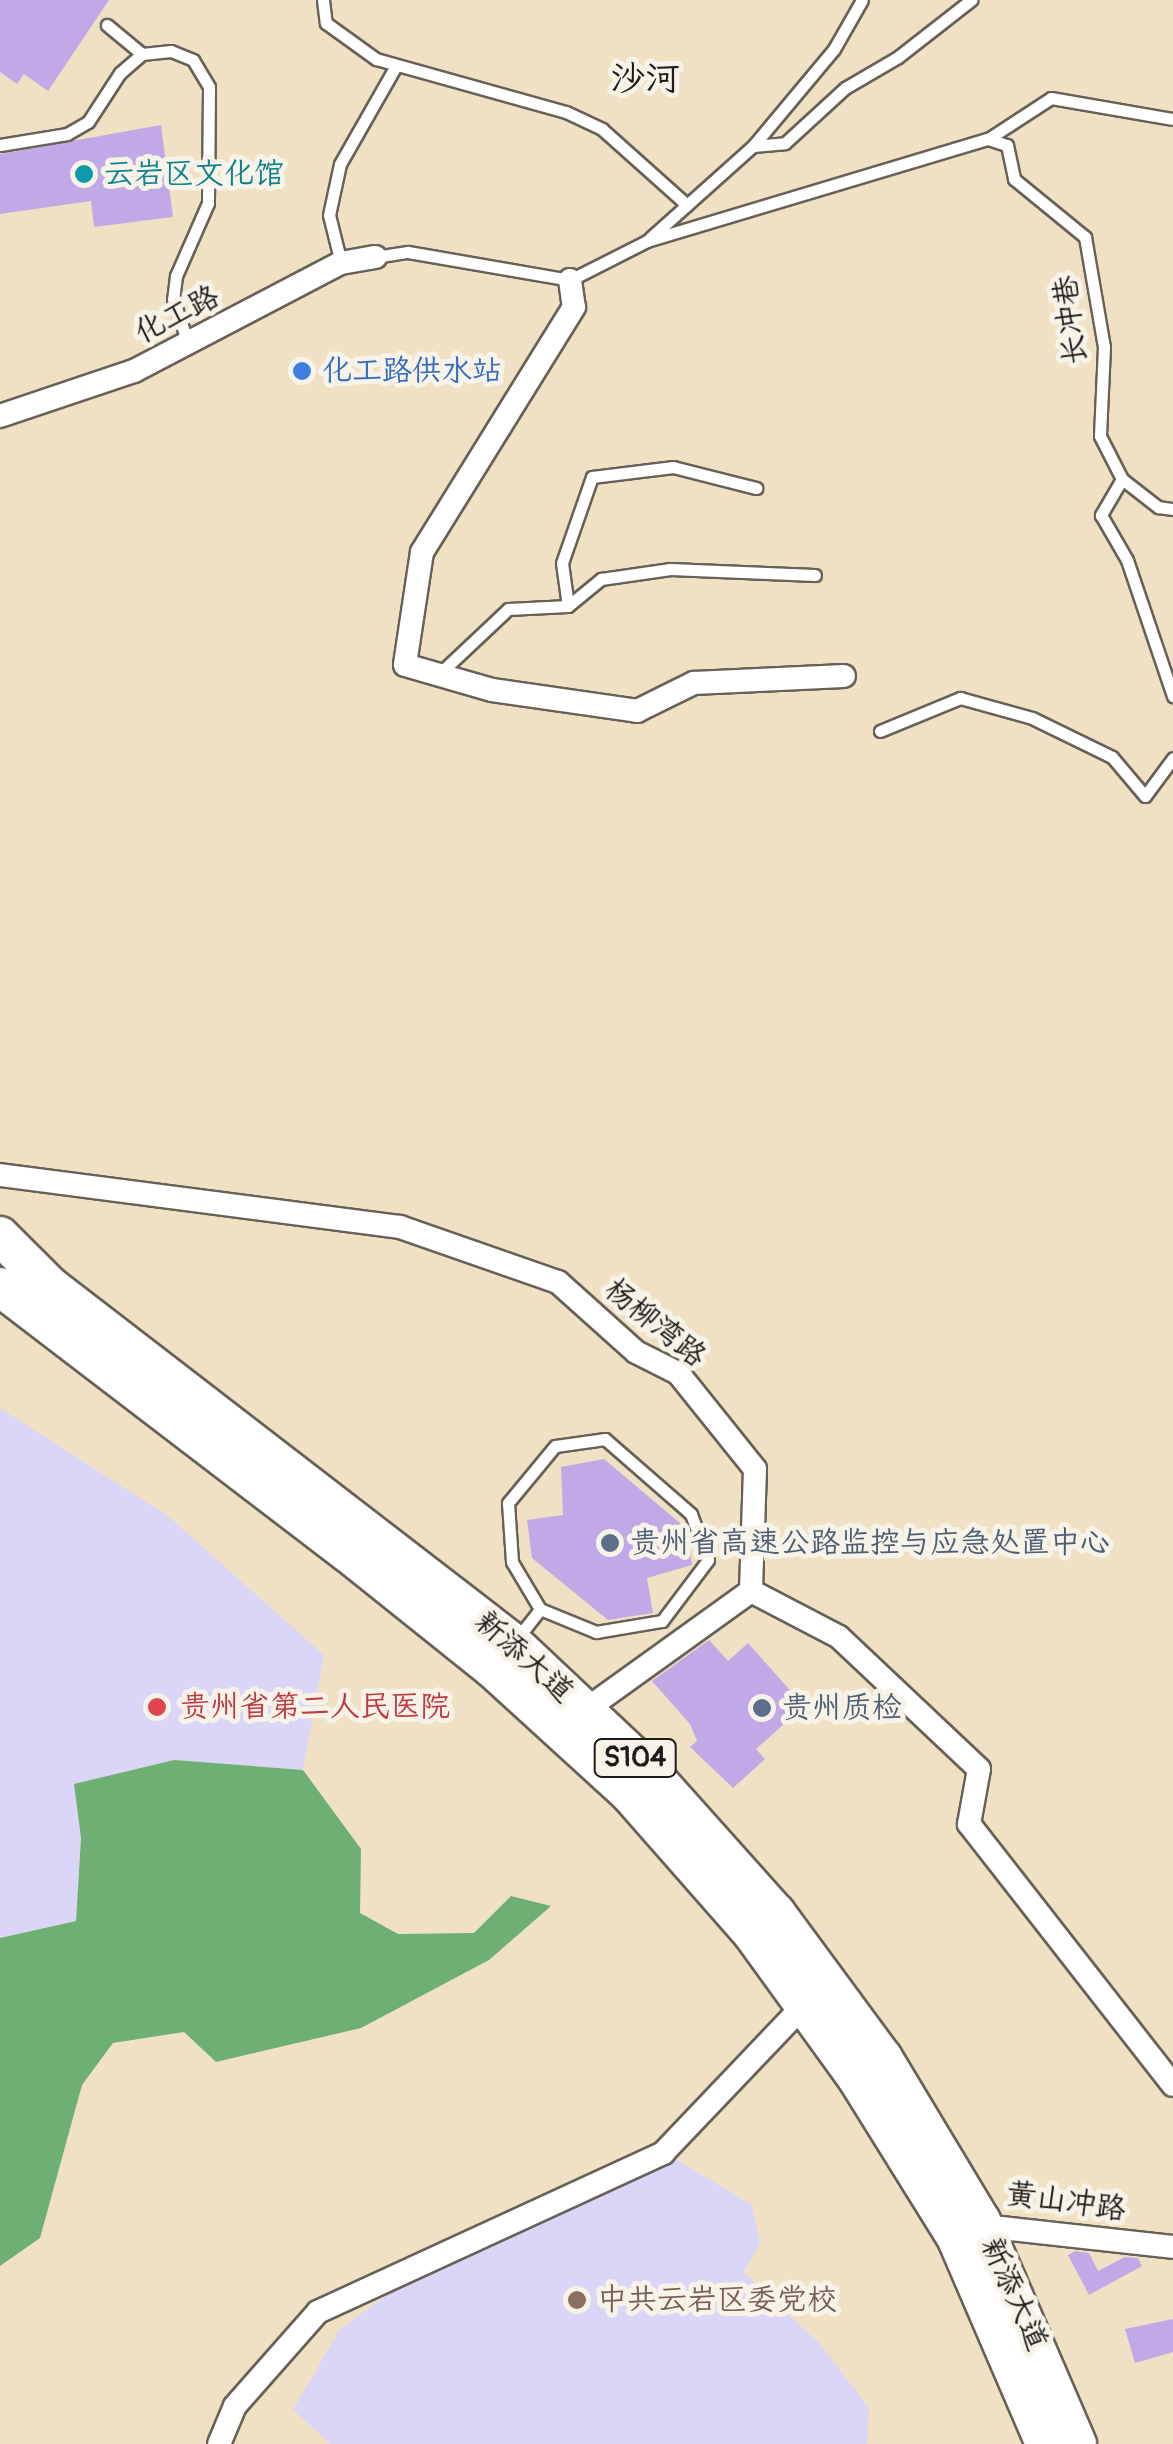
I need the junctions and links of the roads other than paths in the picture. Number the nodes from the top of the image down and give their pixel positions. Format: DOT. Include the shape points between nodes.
graph roads {
  1 [pos="322,0"];
  2 [pos="862,0"];
  3 [pos="972,0"];
  4 [pos="107,25"];
  5 [pos="142,54"];
  6 [pos="396,66"];
  7 [pos="1173,120"];
  8 [pos="988,139"];
  9 [pos="0,145"];
  10 [pos="753,146"];
  11 [pos="686,205"];
  12 [pos="647,240"];
  13 [pos="375,257"];
  14 [pos="341,263"];
  15 [pos="570,280"];
  16 [pos="188,343"];
  17 [pos="0,416"];
  18 [pos="1122,479"];
  19 [pos="756,488"];
  20 [pos="1173,509"];
  21 [pos="815,575"];
  22 [pos="568,606"];
  23 [pos="438,675"];
  24 [pos="844,676"];
  25 [pos="1173,696"];
  26 [pos="880,731"];
  27 [pos="1173,758"];
  28 [pos="0,1175"];
  29 [pos="0,1236"];
  30 [pos="0,1287"];
  31 [pos="751,1590"];
  32 [pos="540,1609"];
  33 [pos="513,1643"];
  34 [pos="584,1711"];
  35 [pos="804,2005"];
  36 [pos="1173,2085"];
  37 [pos="968,2229"];
  38 [pos="1173,2247"];
  39 [pos="219,2444"];
  40 [pos="1045,2444"];
  41 [pos="1077,2444"];
  1 -- 6 [label="lane" via="326,23"];
  2 -- 10 [label="lane" via="834,49"];
  3 -- 10 [label="lane" via="898,58 845,88 785,144"];
  4 -- 5 [label="lane"];
  5 -- 9 [label="lane" via="88,122 67,134"];
  5 -- 16 [label="lane" via="171,51 193,60 209,87 208,203 176,276 173,299"];
  6 -- 11 [label="lane" via="566,112 602,130"];
  6 -- 14 [label="lane" via="340,164 329,215"];
  7 -- 8 [label="lane" via="1051,98"];
  8 -- 12 [label="lane"];
  8 -- 18 [label="lane, 长冲巷" via="1007,145 1014,179 1085,236 1104,347 1100,436"];
  10 -- 11 [label="lane"];
  11 -- 12 [label="lane"];
  12 -- 15 [label="lane"];
  13 -- 14 [label="street, 化工路"];
  13 -- 15 [label="lane" via="408,252"];
  14 -- 16 [label="street, 化工路"];
  15 -- 23 [label="street" via="574,307 422,552 405,666"];
  16 -- 17 [label="street, 化工路" via="134,370"];
  18 -- 20 [label="lane, 长冲巷" via="1158,507"];
  18 -- 25 [label="lane" via="1101,515 1127,560"];
  19 -- 22 [label="lane" via="673,467 592,476 562,562"];
  21 -- 22 [label="lane" via="670,569 601,579"];
  22 -- 23 [label="lane" via="508,609"];
  23 -- 24 [label="street" via="492,690 637,711 694,683"];
  26 -- 27 [label="lane" via="960,698 1032,718 1112,757 1145,796"];
  28 -- 31 [label="street, 杨柳湾路" via="400,1227 558,1282 636,1352 678,1372 755,1469"];
  29 -- 33 [label="main road, 新添大道 / S104" via="50,1286"];
  30 -- 35 [label="main road, 新添大道 / S104" via="492,1668 629,1793 752,1933"];
  31 -- 34 [label="street"];
  31 -- 36 [label="street" via="839,1637 978,1769 969,1824"];
  32 -- 32 [label="lane" via="596,1632 662,1621 708,1560 691,1514 605,1439 555,1446 508,1503 512,1562"];
  32 -- 33 [label="lane"];
  33 -- 34 [label="main road, 新添大道 / S104"];
  34 -- 37 [label="main road, 新添大道 / S104" via="648,1770 776,1913 883,2058"];
  35 -- 37 [label="main road, 新添大道 / S104"];
  35 -- 39 [label="street" via="663,2153 318,2312 234,2406"];
  37 -- 38 [label="street, 黄山冲路"];
  37 -- 40 [label="main road, 新添大道 / S104"];
  37 -- 41 [label="main road, 新添大道 / S104"];
}
